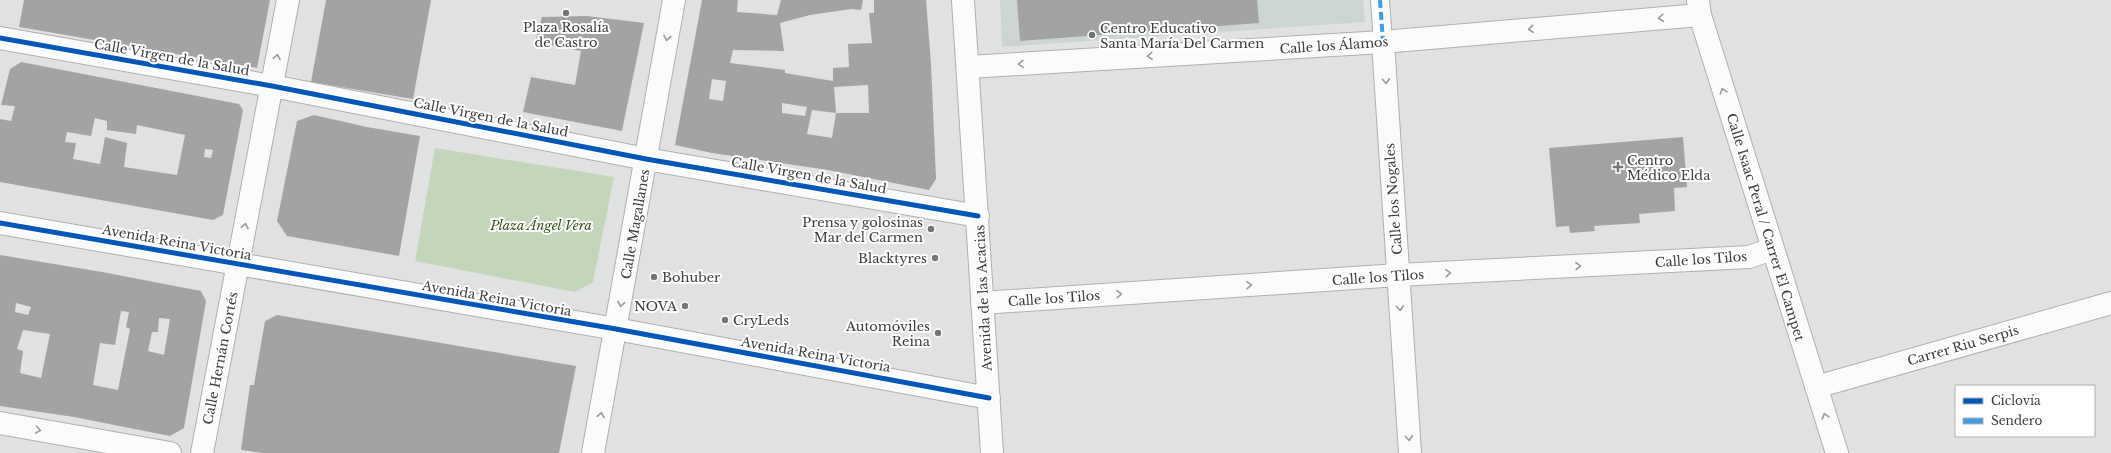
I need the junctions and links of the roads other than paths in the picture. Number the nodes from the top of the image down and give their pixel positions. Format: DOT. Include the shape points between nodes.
graph roads {
  1 [pos="288,0"];
  2 [pos="674,0"];
  3 [pos="963,0"];
  4 [pos="1380,0"];
  5 [pos="1699,7"];
  6 [pos="0,38"];
  7 [pos="1383,42"];
  8 [pos="968,67"];
  9 [pos="272,86"];
  10 [pos="646,159"];
  11 [pos="978,216"];
  12 [pos="0,223"];
  13 [pos="1772,249"];
  14 [pos="237,264"];
  15 [pos="1398,276"];
  16 [pos="982,303"];
  17 [pos="2111,303"];
  18 [pos="616,329"];
  19 [pos="1816,387"];
  20 [pos="989,398"];
  21 [pos="0,423"];
  22 [pos="170,453"];
  23 [pos="202,453"];
  24 [pos="593,453"];
  25 [pos="992,453"];
  26 [pos="1410,453"];
  27 [pos="1836,453"];
  9 -- 1 [label="street, Calle Hernán Cortés, one-way"];
  2 -- 10 [label="street, Calle Magallanes, one-way"];
  3 -- 8 [label="street, Avenida de las Acacias"];
  4 -- 7 [label="street"];
  5 -- 7 [label="street, Calle los Álamos, one-way"];
  13 -- 5 [label="street, Calle Isaac Peral / Carrer El Campet, one-way"];
  6 -- 9 [label="street, Calle Virgen de la Salud"];
  7 -- 8 [label="street, Calle los Álamos, one-way"];
  7 -- 15 [label="street, Calle los Nogales, one-way"];
  8 -- 11 [label="street, Avenida de las Acacias"];
  9 -- 10 [label="street, Calle Virgen de la Salud"];
  14 -- 9 [label="street, Calle Hernán Cortés, one-way"];
  10 -- 11 [label="street, Calle Virgen de la Salud"];
  10 -- 18 [label="street, Calle Magallanes, one-way"];
  11 -- 16 [label="street, Avenida de las Acacias"];
  12 -- 14 [label="street, Avenida Reina Victoria"];
  15 -- 13 [label="street, Calle los Tilos, one-way" via="1749,257"];
  13 -- 19 [label="street, Calle Isaac Peral / Carrer El Campet"];
  14 -- 18 [label="street, Avenida Reina Victoria"];
  14 -- 23 [label="street, Calle Hernán Cortés"];
  16 -- 15 [label="street, Calle los Tilos, one-way"];
  15 -- 26 [label="street, Calle los Nogales, one-way"];
  16 -- 20 [label="street, Avenida de las Acacias"];
  17 -- 19 [label="street, Carrer Riu Serpis"];
  18 -- 20 [label="street, Avenida Reina Victoria"];
  24 -- 18 [label="street, Calle Magallanes, one-way"];
  27 -- 19 [label="street, Calle Isaac Peral / Carrer El Campet, one-way"];
  20 -- 25 [label="street, Avenida de las Acacias"];
  21 -- 22 [label="street, one-way"];
}
